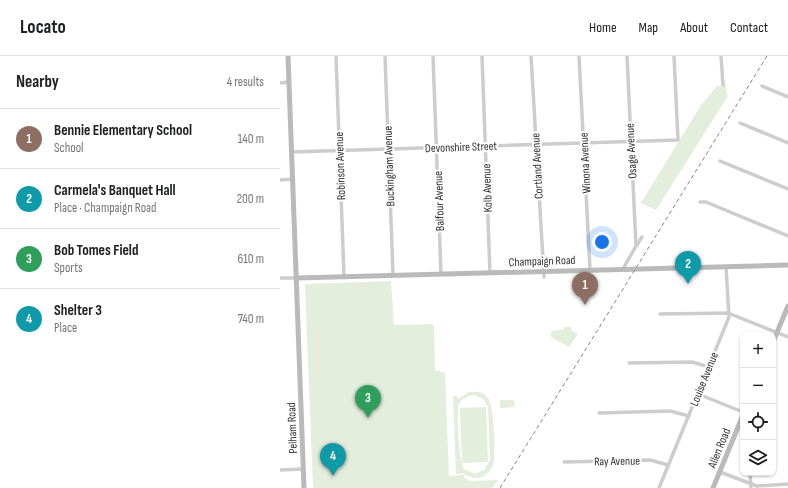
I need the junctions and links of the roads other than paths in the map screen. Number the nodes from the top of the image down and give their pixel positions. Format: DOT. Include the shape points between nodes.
graph roads {
  1 [pos="288,56"];
  2 [pos="336,56"];
  3 [pos="385,56"];
  4 [pos="433,56"];
  5 [pos="482,56"];
  6 [pos="531,56"];
  7 [pos="579,56"];
  8 [pos="627,56"];
  9 [pos="674,56"];
  10 [pos="722,56"];
  11 [pos="289,82"];
  12 [pos="280,83"];
  13 [pos="723,85"];
  14 [pos="762,86"];
  15 [pos="788,97"];
  16 [pos="740,123"];
  17 [pos="631,141"];
  18 [pos="584,142"];
  19 [pos="788,143"];
  20 [pos="536,144"];
  21 [pos="486,146"];
  22 [pos="437,147"];
  23 [pos="388,149"];
  24 [pos="340,150"];
  25 [pos="292,152"];
  26 [pos="720,161"];
  27 [pos="293,179"];
  28 [pos="280,180"];
  29 [pos="788,189"];
  30 [pos="700,202"];
  31 [pos="788,236"];
  32 [pos="642,237"];
  33 [pos="636,246"];
  34 [pos="788,265"];
  35 [pos="726,266"];
  36 [pos="623,269"];
  37 [pos="590,270"];
  38 [pos="490,273"];
  39 [pos="442,274"];
  40 [pos="543,274"];
  41 [pos="393,275"];
  42 [pos="344,277"];
  43 [pos="280,278"];
  44 [pos="297,278"];
  45 [pos="788,306"];
  46 [pos="728,313"];
  47 [pos="660,314"];
  48 [pos="777,333"];
  49 [pos="788,337"];
  50 [pos="629,363"];
  51 [pos="709,367"];
  52 [pos="698,394"];
  53 [pos="599,413"];
  54 [pos="740,413"];
  55 [pos="689,416"];
  56 [pos="740,427"];
  57 [pos="564,462"];
  58 [pos="668,465"];
  59 [pos="303,469"];
  60 [pos="280,470"];
  61 [pos="720,472"];
  62 [pos="750,476"];
  63 [pos="788,484"];
  64 [pos="751,486"];
  65 [pos="304,488"];
  66 [pos="659,488"];
  67 [pos="713,488"];
  1 -- 11 [label="main road, Pelham Road"];
  2 -- 24 [label="street, Robinson Avenue"];
  3 -- 23 [label="street, Buckingham Avenue"];
  4 -- 22 [label="street, Balfour Avenue"];
  5 -- 21 [label="street, Kolb Avenue"];
  6 -- 20 [label="street, Cortland Avenue"];
  7 -- 18 [label="street, Winona Avenue"];
  8 -- 17 [label="street, Osage Avenue"];
  9 -- 17 [label="street, Devonshire Street" via="678,140"];
  10 -- 13 [label="street"];
  11 -- 12 [label="street"];
  11 -- 25 [label="main road, Pelham Road"];
  14 -- 15 [label="street"];
  16 -- 19 [label="street"];
  17 -- 18 [label="street, Devonshire Street"];
  17 -- 33 [label="street, Osage Avenue"];
  18 -- 20 [label="street, Devonshire Street"];
  18 -- 37 [label="street, Winona Avenue"];
  20 -- 21 [label="street, Devonshire Street"];
  20 -- 40 [label="street, Cortland Avenue"];
  21 -- 22 [label="street, Devonshire Street"];
  21 -- 38 [label="street, Kolb Avenue"];
  22 -- 23 [label="street, Devonshire Street"];
  22 -- 39 [label="street, Balfour Avenue"];
  23 -- 24 [label="street, Devonshire Street"];
  23 -- 41 [label="street, Buckingham Avenue"];
  24 -- 25 [label="street, Devonshire Street"];
  24 -- 42 [label="street, Robinson Avenue"];
  25 -- 27 [label="main road, Pelham Road"];
  26 -- 29 [label="street"];
  27 -- 28 [label="street"];
  27 -- 44 [label="main road, Pelham Road"];
  30 -- 31 [label="street" via="706,202"];
  32 -- 33 [label="street"];
  33 -- 36 [label="street"];
  34 -- 35 [label="main road, Champaign Road"];
  35 -- 36 [label="main road, Champaign Road"];
  35 -- 46 [label="street, Louise Avenue"];
  36 -- 37 [label="main road, Champaign Road"];
  37 -- 40 [label="main road, Champaign Road"];
  38 -- 39 [label="main road, Champaign Road"];
  38 -- 40 [label="main road, Champaign Road"];
  39 -- 41 [label="main road, Champaign Road"];
  41 -- 42 [label="main road, Champaign Road"];
  42 -- 44 [label="main road, Champaign Road"];
  43 -- 44 [label="street"];
  44 -- 59 [label="main road, Pelham Road"];
  45 -- 48 [label="main road"];
  46 -- 47 [label="street"];
  46 -- 48 [label="street"];
  46 -- 51 [label="street, Louise Avenue" via="729,318"];
  48 -- 49 [label="street"];
  50 -- 51 [label="street" via="692,362"];
  51 -- 52 [label="street, Louise Avenue"];
  52 -- 54 [label="street"];
  52 -- 55 [label="street, Louise Avenue"];
  53 -- 55 [label="street" via="670,411"];
  55 -- 58 [label="street, Louise Avenue"];
  56 -- 61 [label="main road, Allen Road"];
  57 -- 58 [label="street, Ray Avenue" via="650,460"];
  58 -- 66 [label="street, Louise Avenue"];
  59 -- 60 [label="street"];
  59 -- 65 [label="main road, Pelham Road"];
  61 -- 64 [label="street"];
  61 -- 67 [label="main road, Allen Road"];
  62 -- 64 [label="street"];
  63 -- 64 [label="street"];
}
